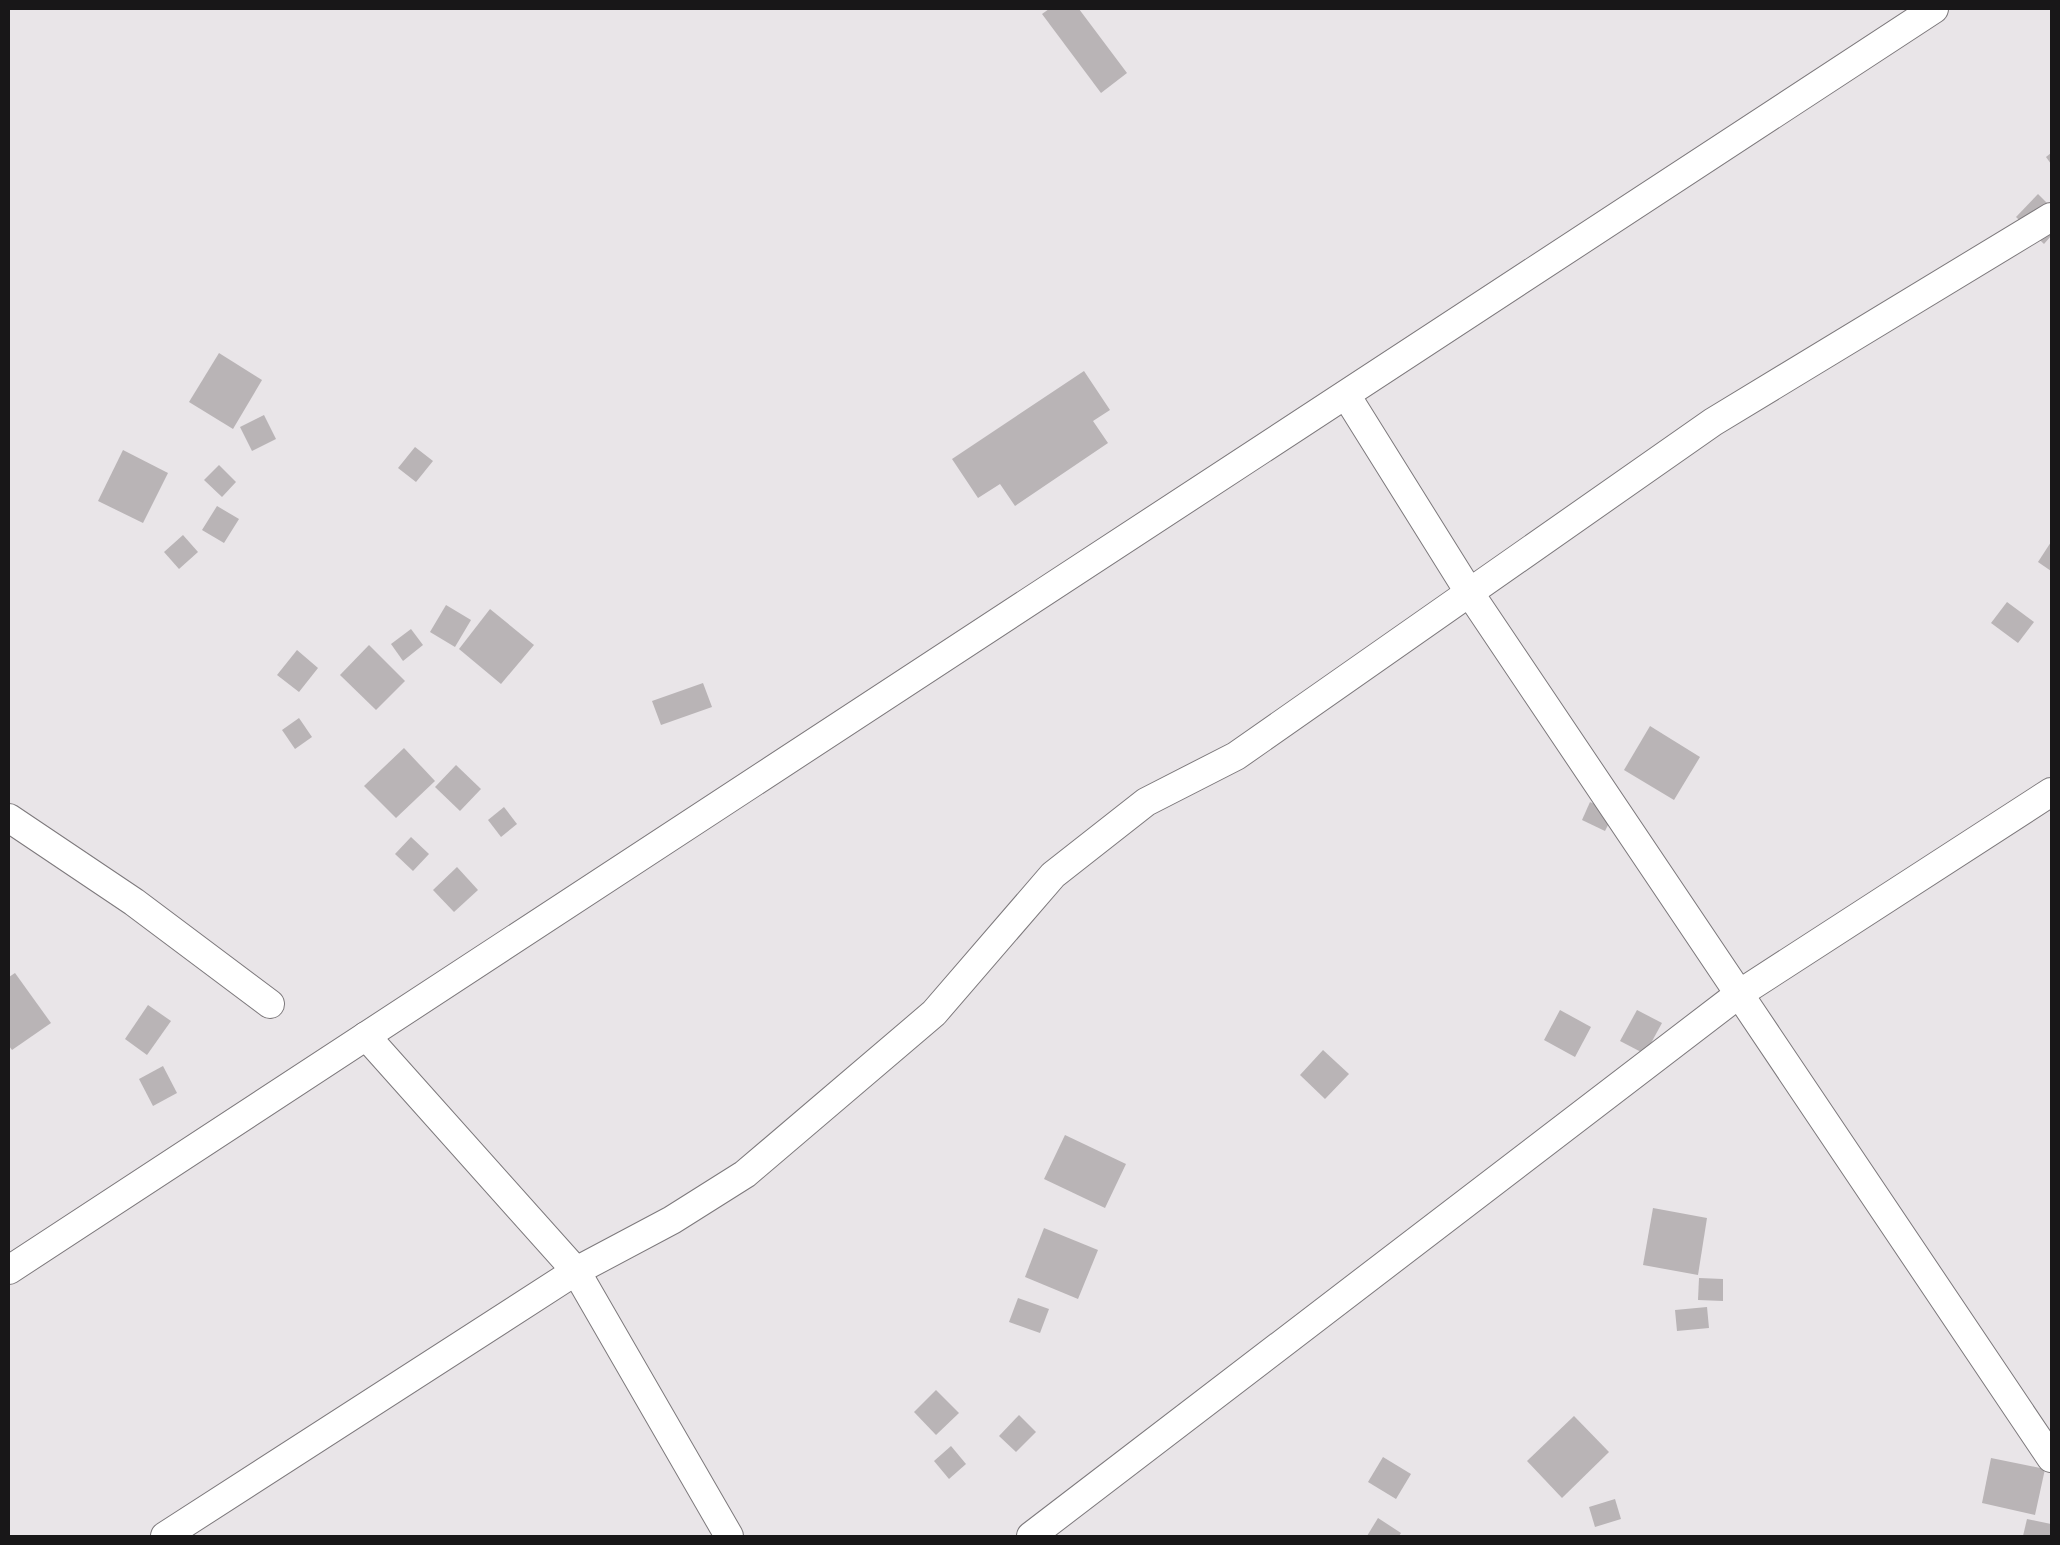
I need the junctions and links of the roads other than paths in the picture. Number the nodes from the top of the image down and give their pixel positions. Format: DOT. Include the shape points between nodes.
graph roads {
  1 [pos="1934,9"];
  2 [pos="2051,217"];
  3 [pos="1346,395"];
  4 [pos="1469,592"];
  5 [pos="2051,792"];
  6 [pos="9,818"];
  7 [pos="1739,994"];
  8 [pos="270,1004"];
  9 [pos="366,1036"];
  10 [pos="9,1270"];
  11 [pos="576,1271"];
  12 [pos="2051,1458"];
  13 [pos="164,1536"];
  14 [pos="729,1536"];
  15 [pos="1031,1536"];
  1 -- 3 [label="street"];
  2 -- 4 [label="street" via="1713,422"];
  3 -- 4 [label="street"];
  3 -- 9 [label="street"];
  4 -- 7 [label="street"];
  4 -- 11 [label="street" via="1236,756 1146,802 1053,876 934,1013 745,1174 672,1220"];
  5 -- 7 [label="street"];
  6 -- 8 [label="street" via="134,902"];
  7 -- 12 [label="street"];
  7 -- 15 [label="street"];
  9 -- 10 [label="street"];
  9 -- 11 [label="street"];
  11 -- 13 [label="street"];
  11 -- 14 [label="street"];
}
